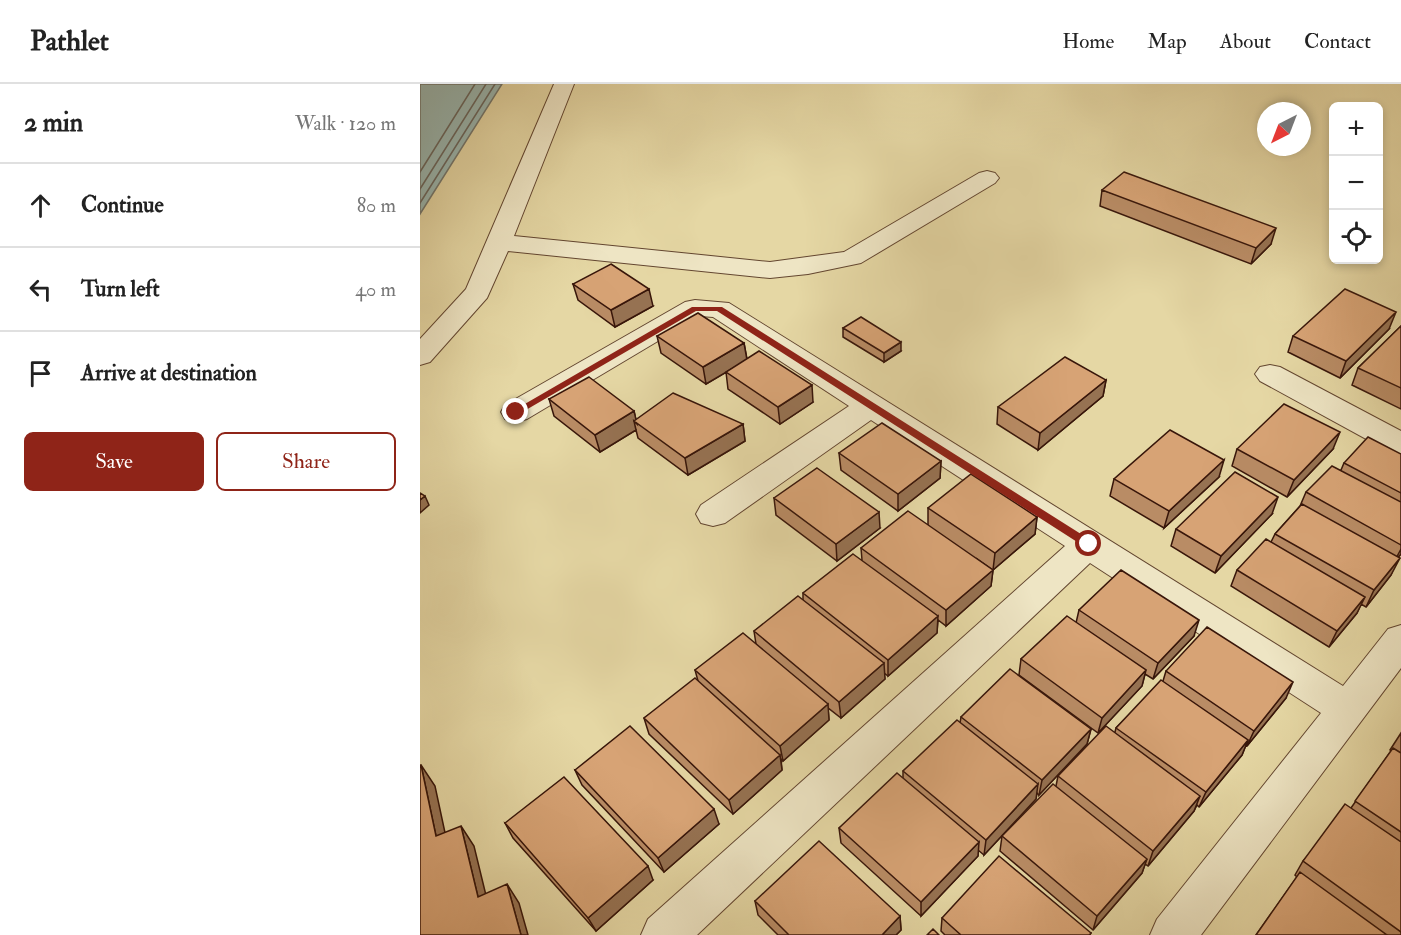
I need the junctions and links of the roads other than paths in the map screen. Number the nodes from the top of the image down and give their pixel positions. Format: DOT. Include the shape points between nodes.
graph roads {
  1 [pos="564,84"];
  2 [pos="987,178"];
  3 [pos="499,242"];
  4 [pos="420,356"];
  5 [pos="1270,374"];
  6 [pos="870,405"];
  7 [pos="516,412"];
  8 [pos="1401,444"];
  9 [pos="714,514"];
  10 [pos="1089,544"];
  11 [pos="1401,640"];
  12 [pos="1348,710"];
  13 [pos="664,935"];
  14 [pos="1173,935"];
  1 -- 3 [label="street"];
  2 -- 3 [label="street" via="852,258 808,266 770,270"];
  3 -- 4 [label="street" via="478,291"];
  5 -- 8 [label="street"];
  6 -- 7 [label="street" via="719,309 694,308"];
  6 -- 9 [label="street"];
  6 -- 10 [label="street"];
  10 -- 12 [label="street"];
  10 -- 13 [label="street"];
  11 -- 12 [label="street"];
  12 -- 14 [label="street"];
}
